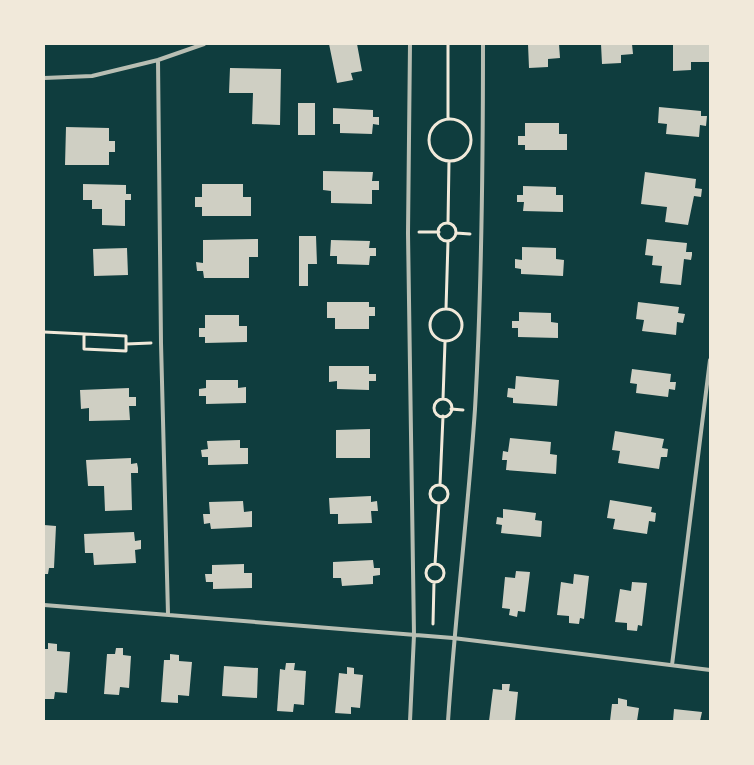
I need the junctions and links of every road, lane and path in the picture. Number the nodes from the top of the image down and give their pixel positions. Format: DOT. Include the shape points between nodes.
graph roads {
  1 [pos="204,44"];
  2 [pos="410,44"];
  3 [pos="448,44"];
  4 [pos="483,44"];
  5 [pos="158,60"];
  6 [pos="44,78"];
  7 [pos="448,119"];
  8 [pos="450,162"];
  9 [pos="448,223"];
  10 [pos="408,232"];
  11 [pos="438,232"];
  12 [pos="448,240"];
  13 [pos="446,309"];
  14 [pos="44,332"];
  15 [pos="84,334"];
  16 [pos="445,341"];
  17 [pos="161,343"];
  18 [pos="126,344"];
  19 [pos="710,360"];
  20 [pos="443,398"];
  21 [pos="443,416"];
  22 [pos="440,485"];
  23 [pos="439,503"];
  24 [pos="435,564"];
  25 [pos="434,582"];
  26 [pos="44,605"];
  27 [pos="168,614"];
  28 [pos="414,635"];
  29 [pos="432,636"];
  30 [pos="453,638"];
  31 [pos="672,664"];
  32 [pos="710,670"];
  33 [pos="410,721"];
  34 [pos="448,721"];
  1 -- 5 [label="lane"];
  2 -- 10 [label="lane"];
  3 -- 7 [label="path"];
  4 -- 30 [label="lane" via="483,235 475,401"];
  5 -- 6 [label="lane" via="92,76"];
  5 -- 17 [label="lane"];
  7 -- 8 [label="path" via="433,127 429,144 438,158"];
  7 -- 8 [label="path" via="465,126 471,143 466,154"];
  8 -- 9 [label="path"];
  9 -- 11 [label="path" via="441,225"];
  9 -- 12 [label="path" via="456,231 455,237"];
  10 -- 11 [label="path"];
  10 -- 28 [label="lane"];
  11 -- 12 [label="path"];
  12 -- 13 [label="path"];
  13 -- 16 [label="path" via="459,316 462,326 459,335"];
  13 -- 16 [label="path" via="436,311 429,324 432,334"];
  14 -- 15 [label="path"];
  15 -- 18 [label="path" via="126,336"];
  15 -- 18 [label="path" via="84,349 126,351"];
  16 -- 20 [label="path"];
  17 -- 18 [label="path"];
  17 -- 27 [label="lane"];
  19 -- 31 [label="lane"];
  20 -- 21 [label="path" via="452,407 450,413"];
  20 -- 21 [label="path" via="436,401 434,408"];
  21 -- 22 [label="path"];
  22 -- 23 [label="path" via="448,494"];
  22 -- 23 [label="path" via="430,493 431,499"];
  23 -- 24 [label="path"];
  24 -- 25 [label="path" via="428,566 426,572 427,578"];
  24 -- 25 [label="path" via="442,567 444,573 440,580"];
  25 -- 29 [label="path"];
  26 -- 27 [label="lane"];
  27 -- 28 [label="lane"];
  28 -- 29 [label="lane"];
  28 -- 33 [label="lane"];
  29 -- 30 [label="lane"];
  30 -- 31 [label="lane"];
  30 -- 34 [label="lane"];
  31 -- 32 [label="lane"];
}
